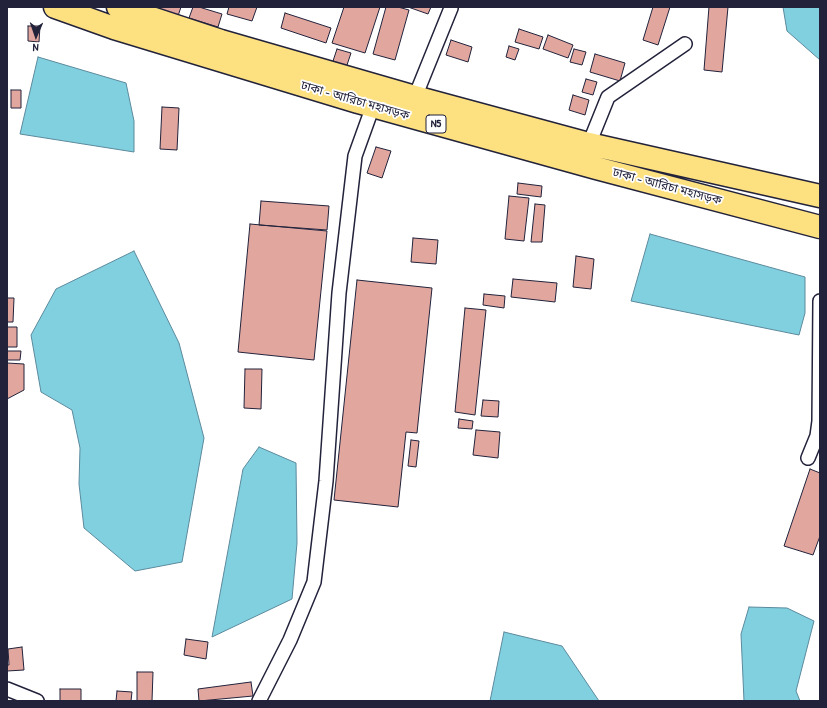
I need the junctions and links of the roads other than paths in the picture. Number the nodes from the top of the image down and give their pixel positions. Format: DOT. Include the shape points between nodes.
graph roads {
  1 [pos="55,7"];
  2 [pos="118,7"];
  3 [pos="451,8"];
  4 [pos="685,44"];
  5 [pos="415,97"];
  6 [pos="372,106"];
  7 [pos="589,144"];
  8 [pos="820,196"];
  9 [pos="820,227"];
  10 [pos="820,302"];
  11 [pos="808,458"];
  12 [pos="7,689"];
  13 [pos="37,701"];
  14 [pos="259,701"];
  1 -- 6 [label="highway, ঢাকা - আরিচা মহাসড়ক / N5" via="114,28"];
  2 -- 5 [label="highway, N5" via="221,41"];
  3 -- 5 [label="street"];
  4 -- 7 [label="street" via="608,97"];
  5 -- 7 [label="highway, N5"];
  6 -- 9 [label="highway, ঢাকা - আরিচা মহাসড়ক / N5"];
  6 -- 14 [label="street" via="355,156 339,293 326,481 314,582 290,640"];
  7 -- 8 [label="highway, N5"];
  10 -- 11 [label="street" via="819,421 817,436"];
  12 -- 13 [label="street"];
}
